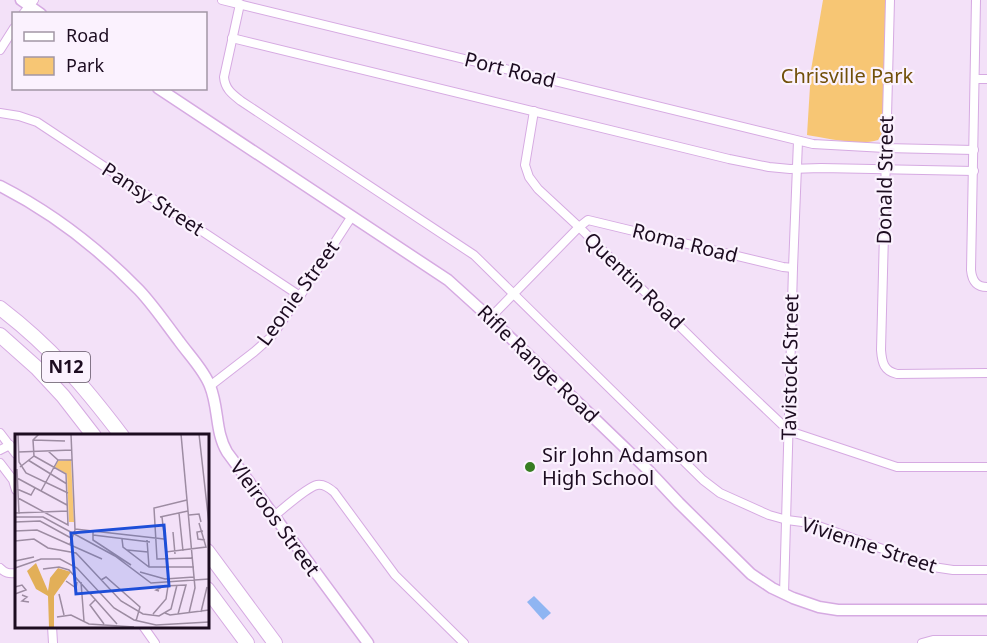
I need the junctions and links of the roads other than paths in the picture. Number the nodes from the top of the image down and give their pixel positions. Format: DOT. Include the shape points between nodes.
graph roads {
  1 [pos="222,0"];
  2 [pos="890,0"];
  3 [pos="976,0"];
  4 [pos="240,4"];
  5 [pos="12,30"];
  6 [pos="232,38"];
  7 [pos="0,50"];
  8 [pos="976,79"];
  9 [pos="987,79"];
  10 [pos="161,90"];
  11 [pos="534,111"];
  12 [pos="0,113"];
  13 [pos="798,141"];
  14 [pos="885,148"];
  15 [pos="974,150"];
  16 [pos="796,169"];
  17 [pos="885,169"];
  18 [pos="974,171"];
  19 [pos="0,186"];
  20 [pos="352,216"];
  21 [pos="579,227"];
  22 [pos="793,268"];
  23 [pos="987,287"];
  24 [pos="514,295"];
  25 [pos="300,296"];
  26 [pos="0,309"];
  27 [pos="490,318"];
  28 [pos="0,335"];
  29 [pos="987,373"];
  30 [pos="210,386"];
  31 [pos="789,431"];
  32 [pos="0,433"];
  33 [pos="92,434"];
  34 [pos="120,434"];
  35 [pos="10,445"];
  36 [pos="0,450"];
  37 [pos="15,452"];
  38 [pos="0,463"];
  39 [pos="987,467"];
  40 [pos="15,487"];
  41 [pos="274,516"];
  42 [pos="787,520"];
  43 [pos="208,552"];
  44 [pos="0,568"];
  45 [pos="987,570"];
  46 [pos="15,573"];
  47 [pos="208,590"];
  48 [pos="784,594"];
  49 [pos="987,610"];
  50 [pos="52,628"];
  51 [pos="144,628"];
  52 [pos="987,640"];
  53 [pos="974,642"];
  54 [pos="53,643"];
  55 [pos="155,643"];
  56 [pos="247,643"];
  57 [pos="275,643"];
  58 [pos="368,643"];
  59 [pos="464,643"];
  60 [pos="921,643"];
  1 -- 4 [label="street, Port Road"];
  2 -- 14 [label="street, Donald Street"];
  3 -- 8 [label="street"];
  4 -- 6 [label="street, Rifle Range Road"];
  4 -- 13 [label="street, Port Road"];
  5 -- 7 [label="street"];
  6 -- 11 [label="street, Port Road"];
  6 -- 24 [label="street, Rifle Range Road" via="224,77 231,93 469,252"];
  8 -- 9 [label="street"];
  8 -- 15 [label="street"];
  10 -- 20 [label="main road, Rifle Range Road"];
  11 -- 16 [label="street, Port Road" via="729,159"];
  11 -- 21 [label="street, Quentin Road" via="527,173 538,189"];
  12 -- 25 [label="street, Pansy Street" via="37,122"];
  13 -- 14 [label="street, Port Road"];
  13 -- 16 [label="street, Tavistock Street"];
  14 -- 15 [label="street, Port Road"];
  14 -- 17 [label="street, Donald Street"];
  15 -- 18 [label="street"];
  16 -- 17 [label="street, Port Road"];
  16 -- 22 [label="street, Tavistock Street"];
  17 -- 18 [label="street, Port Road"];
  17 -- 29 [label="street, Donald Street" via="883,364 897,374"];
  18 -- 23 [label="street" via="972,276 976,284"];
  19 -- 30 [label="main road, Vleiroos Street" via="74,234 129,281 153,307"];
  20 -- 25 [label="street, Leonie Street"];
  20 -- 27 [label="main road, Rifle Range Road" via="438,273"];
  21 -- 22 [label="street, Roma Road" via="588,220"];
  21 -- 24 [label="street"];
  21 -- 31 [label="street, Quentin Road"];
  22 -- 31 [label="street, Tavistock Street"];
  24 -- 27 [label="street"];
  24 -- 42 [label="street, Rifle Range Road" via="710,486 743,504"];
  25 -- 30 [label="street, Leonie Street" via="265,343"];
  26 -- 34 [label="highway, N12" via="60,360"];
  27 -- 48 [label="main road, Rifle Range Road" via="729,553 761,581"];
  28 -- 33 [label="highway, N12" via="37,368"];
  30 -- 41 [label="main road, Vleiroos Street" via="224,447"];
  31 -- 39 [label="street" via="897,467"];
  31 -- 42 [label="street, Tavistock Street"];
  32 -- 35 [label="street"];
  35 -- 36 [label="street"];
  35 -- 37 [label="street"];
  38 -- 40 [label="street"];
  41 -- 58 [label="main road, Vleiroos Street"];
  41 -- 59 [label="street" via="311,488 325,485 403,584"];
  42 -- 45 [label="street, Vivienne Street" via="810,523 939,569"];
  42 -- 48 [label="street, Tavistock Street"];
  43 -- 57 [label="highway"];
  44 -- 46 [label="street"];
  47 -- 56 [label="highway"];
  48 -- 49 [label="main road, Rifle Range Road" via="819,607 845,610"];
  50 -- 54 [label="street"];
  51 -- 55 [label="street"];
  52 -- 53 [label="street"];
  53 -- 60 [label="street"];
}
